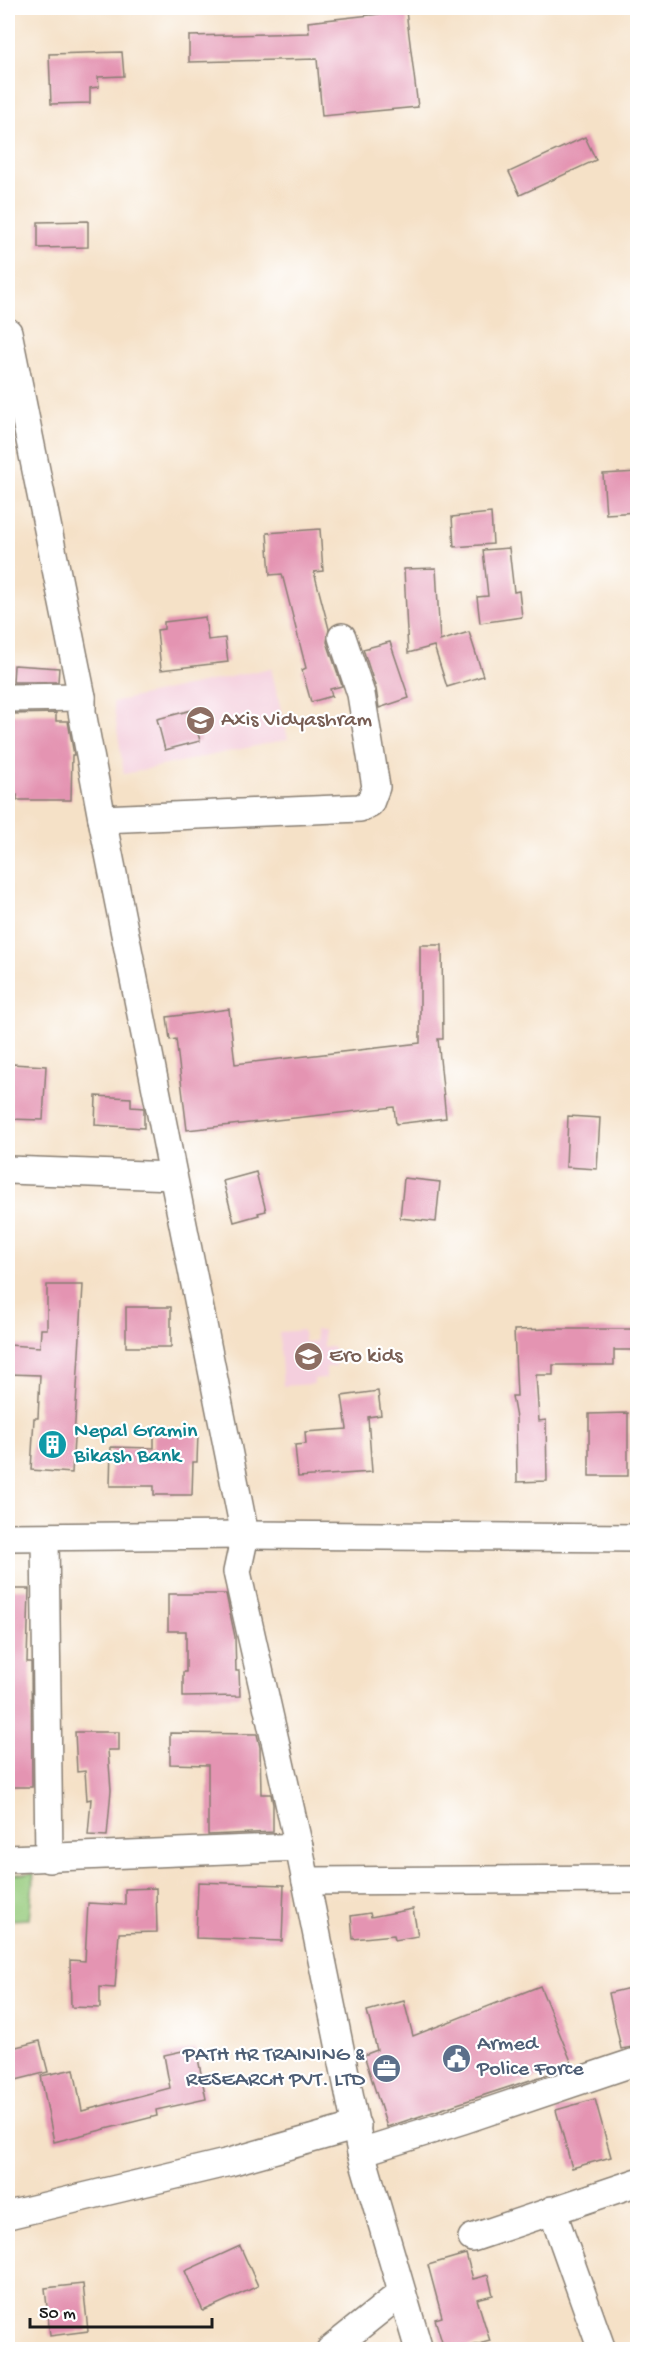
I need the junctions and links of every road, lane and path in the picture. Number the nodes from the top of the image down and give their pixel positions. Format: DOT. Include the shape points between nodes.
graph roads {
  1 [pos="8,332"];
  2 [pos="16,421"];
  3 [pos="342,637"];
  4 [pos="82,697"];
  5 [pos="8,698"];
  6 [pos="102,819"];
  7 [pos="8,1170"];
  8 [pos="173,1176"];
  9 [pos="245,1535"];
  10 [pos="8,1537"];
  11 [pos="45,1538"];
  12 [pos="638,1538"];
  13 [pos="299,1847"];
  14 [pos="8,1859"];
  15 [pos="48,1859"];
  16 [pos="638,1879"];
  17 [pos="306,1881"];
  18 [pos="638,2061"];
  19 [pos="359,2139"];
  20 [pos="638,2182"];
  21 [pos="552,2210"];
  22 [pos="8,2215"];
  23 [pos="472,2238"];
  24 [pos="401,2293"];
  25 [pos="330,2349"];
  26 [pos="419,2349"];
  27 [pos="602,2349"];
  1 -- 2 [label="street"];
  2 -- 4 [label="street"];
  3 -- 6 [label="street" via="361,694 376,787 370,803 360,808"];
  4 -- 5 [label="street"];
  4 -- 6 [label="street"];
  6 -- 8 [label="street"];
  7 -- 8 [label="street"];
  8 -- 9 [label="street"];
  9 -- 11 [label="street"];
  9 -- 12 [label="street"];
  9 -- 13 [label="street" via="237,1572"];
  10 -- 11 [label="street"];
  11 -- 15 [label="street"];
  13 -- 15 [label="street"];
  13 -- 17 [label="street"];
  14 -- 15 [label="street"];
  16 -- 17 [label="street"];
  17 -- 19 [label="street"];
  18 -- 19 [label="street" via="463,2120"];
  19 -- 22 [label="street" via="230,2162"];
  19 -- 24 [label="street"];
  20 -- 21 [label="street"];
  21 -- 23 [label="street"];
  21 -- 27 [label="street"];
  24 -- 25 [label="street"];
  24 -- 26 [label="street"];
}
